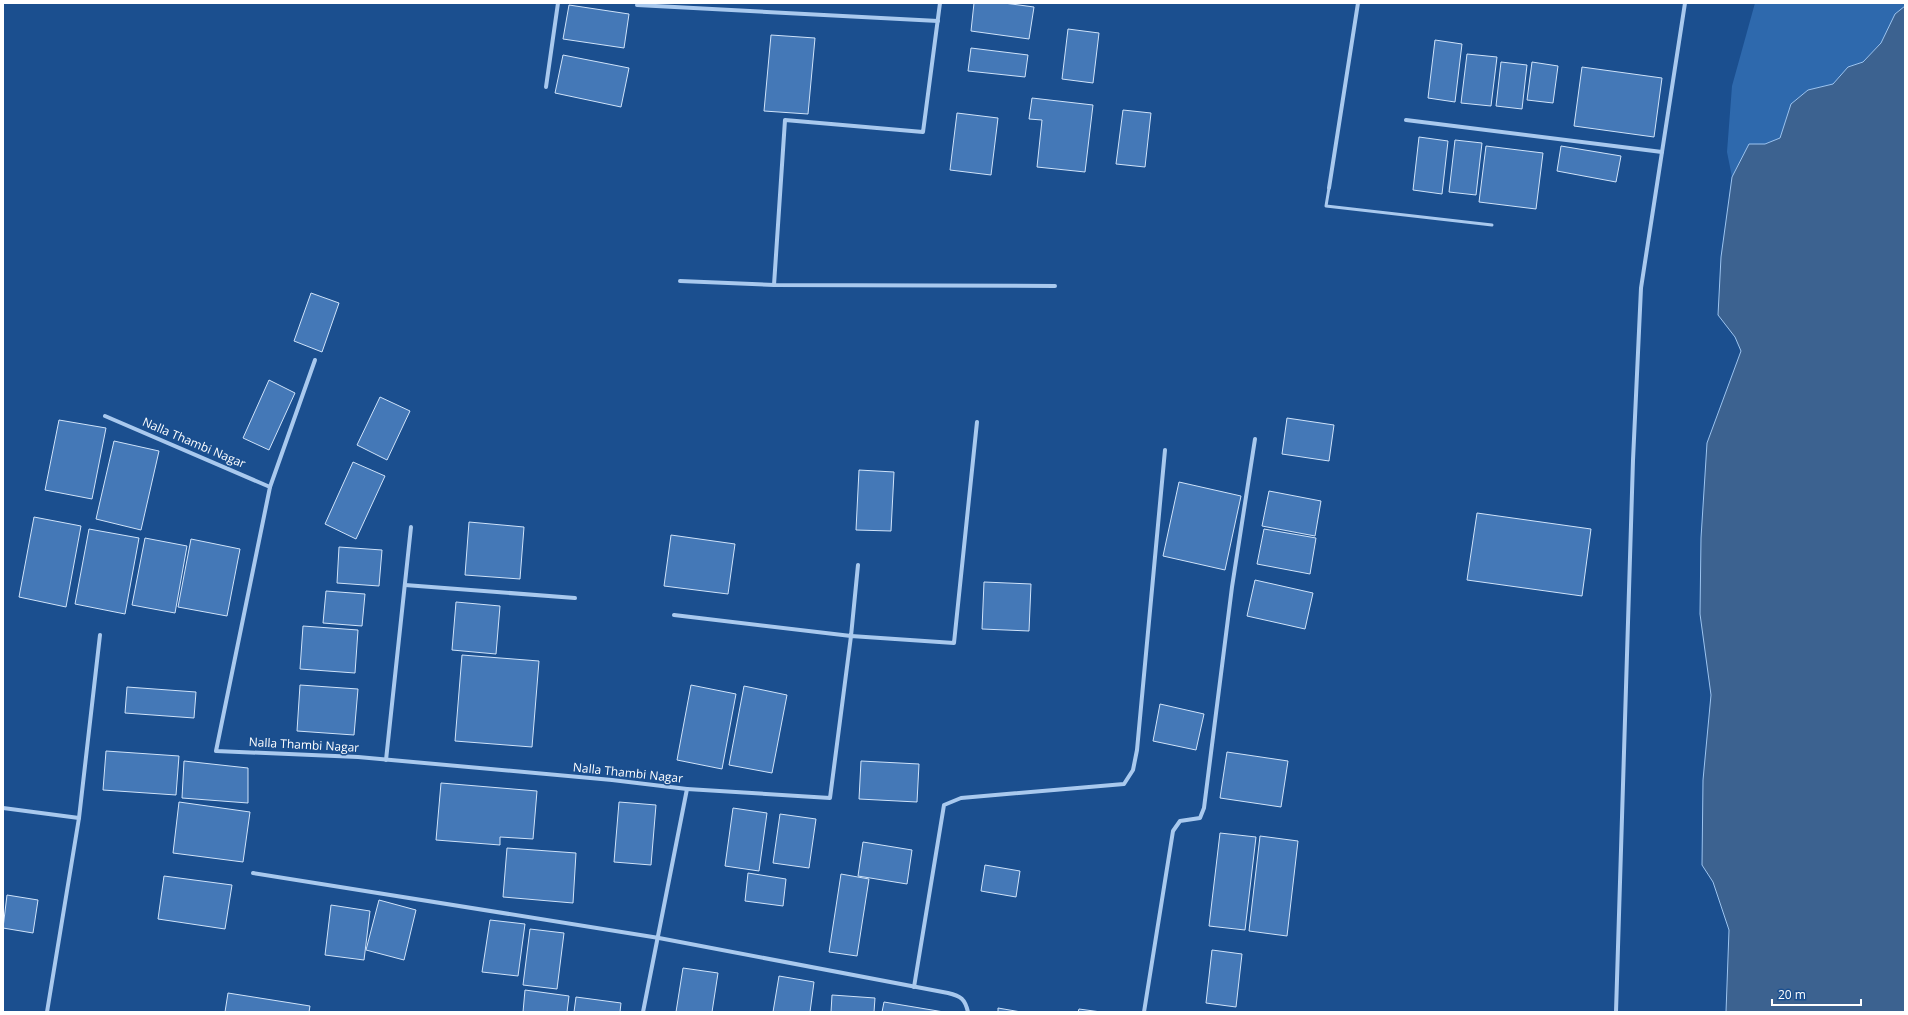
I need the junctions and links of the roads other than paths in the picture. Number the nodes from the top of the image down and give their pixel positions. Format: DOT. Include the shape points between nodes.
graph roads {
  1 [pos="558,3"];
  2 [pos="940,3"];
  3 [pos="1358,3"];
  4 [pos="1685,3"];
  5 [pos="637,5"];
  6 [pos="938,22"];
  7 [pos="546,87"];
  8 [pos="1406,120"];
  9 [pos="1662,152"];
  10 [pos="1329,188"];
  11 [pos="1492,225"];
  12 [pos="680,281"];
  13 [pos="774,285"];
  14 [pos="1055,286"];
  15 [pos="315,360"];
  16 [pos="105,416"];
  17 [pos="977,422"];
  18 [pos="1255,439"];
  19 [pos="1165,450"];
  20 [pos="270,487"];
  21 [pos="411,526"];
  22 [pos="858,565"];
  23 [pos="405,585"];
  24 [pos="575,598"];
  25 [pos="674,615"];
  26 [pos="100,635"];
  27 [pos="851,636"];
  28 [pos="386,760"];
  29 [pos="687,789"];
  30 [pos="3,808"];
  31 [pos="79,818"];
  32 [pos="253,873"];
  33 [pos="659,938"];
  34 [pos="914,987"];
  35 [pos="47,1012"];
  36 [pos="643,1012"];
  37 [pos="968,1012"];
  38 [pos="1144,1012"];
  39 [pos="1616,1012"];
  1 -- 7 [label="street"];
  2 -- 6 [label="street"];
  3 -- 10 [label="street"];
  4 -- 9 [label="street"];
  5 -- 6 [label="street"];
  6 -- 13 [label="street" via="923,132 785,120"];
  8 -- 9 [label="street"];
  9 -- 39 [label="street" via="1641,288 1633,460"];
  10 -- 11 [label="lane" via="1326,206"];
  12 -- 13 [label="street"];
  13 -- 14 [label="street"];
  15 -- 20 [label="street"];
  16 -- 20 [label="street, Nalla Thambi Nagar"];
  17 -- 27 [label="street" via="954,643"];
  18 -- 38 [label="street" via="1232,588 1204,808 1200,818 1180,821 1173,831"];
  19 -- 34 [label="street" via="1133,770 1124,784 961,798 944,805"];
  20 -- 28 [label="street, Nalla Thambi Nagar" via="216,751"];
  21 -- 23 [label="street"];
  22 -- 27 [label="street"];
  23 -- 24 [label="street"];
  23 -- 28 [label="street"];
  25 -- 27 [label="street"];
  26 -- 31 [label="street"];
  27 -- 29 [label="street" via="830,798"];
  28 -- 29 [label="street, Nalla Thambi Nagar"];
  29 -- 33 [label="street, Nalla Thambi Nagar"];
  30 -- 31 [label="street"];
  31 -- 35 [label="street"];
  32 -- 33 [label="street"];
  33 -- 34 [label="street"];
  33 -- 36 [label="street, Nalla Thambi Nagar"];
  34 -- 37 [label="street" via="959,996 965,1001"];
}
